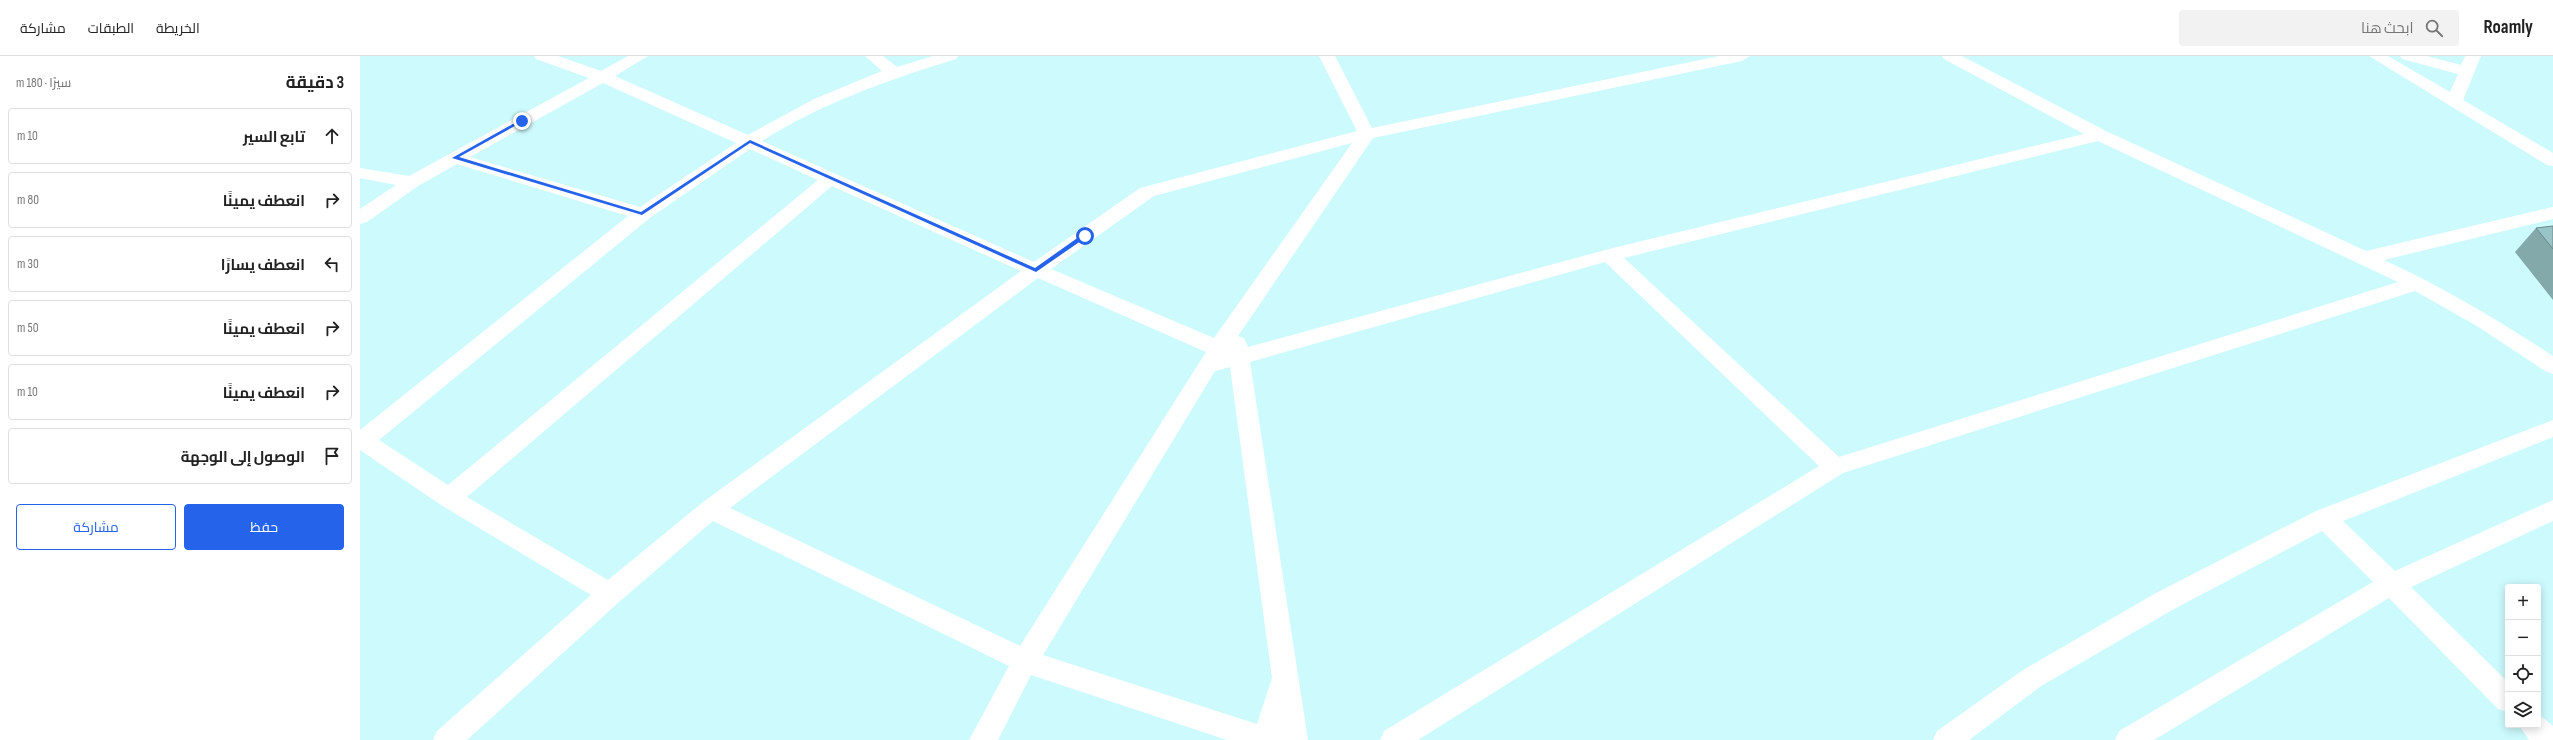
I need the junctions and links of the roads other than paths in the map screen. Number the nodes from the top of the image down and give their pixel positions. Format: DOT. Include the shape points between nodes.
graph roads {
  1 [pos="542,56"];
  2 [pos="640,56"];
  3 [pos="874,56"];
  4 [pos="950,56"];
  5 [pos="1327,56"];
  6 [pos="1742,56"];
  7 [pos="1950,56"];
  8 [pos="2377,56"];
  9 [pos="2408,56"];
  10 [pos="2470,64"];
  11 [pos="894,72"];
  12 [pos="602,77"];
  13 [pos="2454,102"];
  14 [pos="1367,134"];
  15 [pos="2100,135"];
  16 [pos="750,141"];
  17 [pos="455,158"];
  18 [pos="2553,161"];
  19 [pos="360,173"];
  20 [pos="831,178"];
  21 [pos="412,182"];
  22 [pos="2553,213"];
  23 [pos="642,214"];
  24 [pos="360,218"];
  25 [pos="1610,255"];
  26 [pos="2365,258"];
  27 [pos="1036,270"];
  28 [pos="2417,284"];
  29 [pos="1221,357"];
  30 [pos="2553,366"];
  31 [pos="2553,428"];
  32 [pos="361,441"];
  33 [pos="1835,467"];
  34 [pos="449,498"];
  35 [pos="711,509"];
  36 [pos="2553,510"];
  37 [pos="2325,518"];
  38 [pos="2391,584"];
  39 [pos="610,594"];
  40 [pos="1025,661"];
  41 [pos="1284,678"];
  42 [pos="2505,697"];
  43 [pos="2536,728"];
  44 [pos="447,740"];
  45 [pos="983,740"];
  46 [pos="1266,740"];
  47 [pos="1294,740"];
  48 [pos="1394,740"];
  49 [pos="1947,740"];
  50 [pos="2129,740"];
  51 [pos="2548,740"];
  1 -- 12 [label="street"];
  2 -- 12 [label="street"];
  3 -- 11 [label="street"];
  4 -- 11 [label="street"];
  5 -- 14 [label="street"];
  6 -- 14 [label="street"];
  7 -- 15 [label="street"];
  8 -- 13 [label="street"];
  9 -- 10 [label="street"];
  10 -- 13 [label="street"];
  11 -- 16 [label="street" via="835,96"];
  12 -- 16 [label="street"];
  12 -- 17 [label="street"];
  13 -- 18 [label="street"];
  14 -- 27 [label="street" via="1147,192"];
  14 -- 29 [label="street" via="1235,324"];
  15 -- 25 [label="street"];
  15 -- 26 [label="street"];
  16 -- 20 [label="street"];
  16 -- 23 [label="street"];
  17 -- 21 [label="street"];
  17 -- 23 [label="street"];
  19 -- 21 [label="street"];
  20 -- 27 [label="street"];
  20 -- 34 [label="street"];
  21 -- 24 [label="street"];
  22 -- 26 [label="street"];
  23 -- 32 [label="street"];
  25 -- 29 [label="street"];
  25 -- 33 [label="street"];
  26 -- 28 [label="street"];
  27 -- 29 [label="street"];
  27 -- 35 [label="street"];
  28 -- 30 [label="street" via="2484,321"];
  28 -- 33 [label="street"];
  29 -- 40 [label="street"];
  29 -- 41 [label="street"];
  31 -- 37 [label="street"];
  32 -- 34 [label="street"];
  33 -- 48 [label="street"];
  34 -- 39 [label="street"];
  35 -- 39 [label="street"];
  35 -- 40 [label="street"];
  36 -- 38 [label="street"];
  37 -- 38 [label="street"];
  37 -- 49 [label="street" via="2164,600 2039,674"];
  38 -- 42 [label="street"];
  38 -- 50 [label="street"];
  39 -- 44 [label="street"];
  40 -- 45 [label="street"];
  40 -- 46 [label="street"];
  41 -- 46 [label="street"];
  41 -- 47 [label="street"];
  43 -- 51 [label="street"];
}
